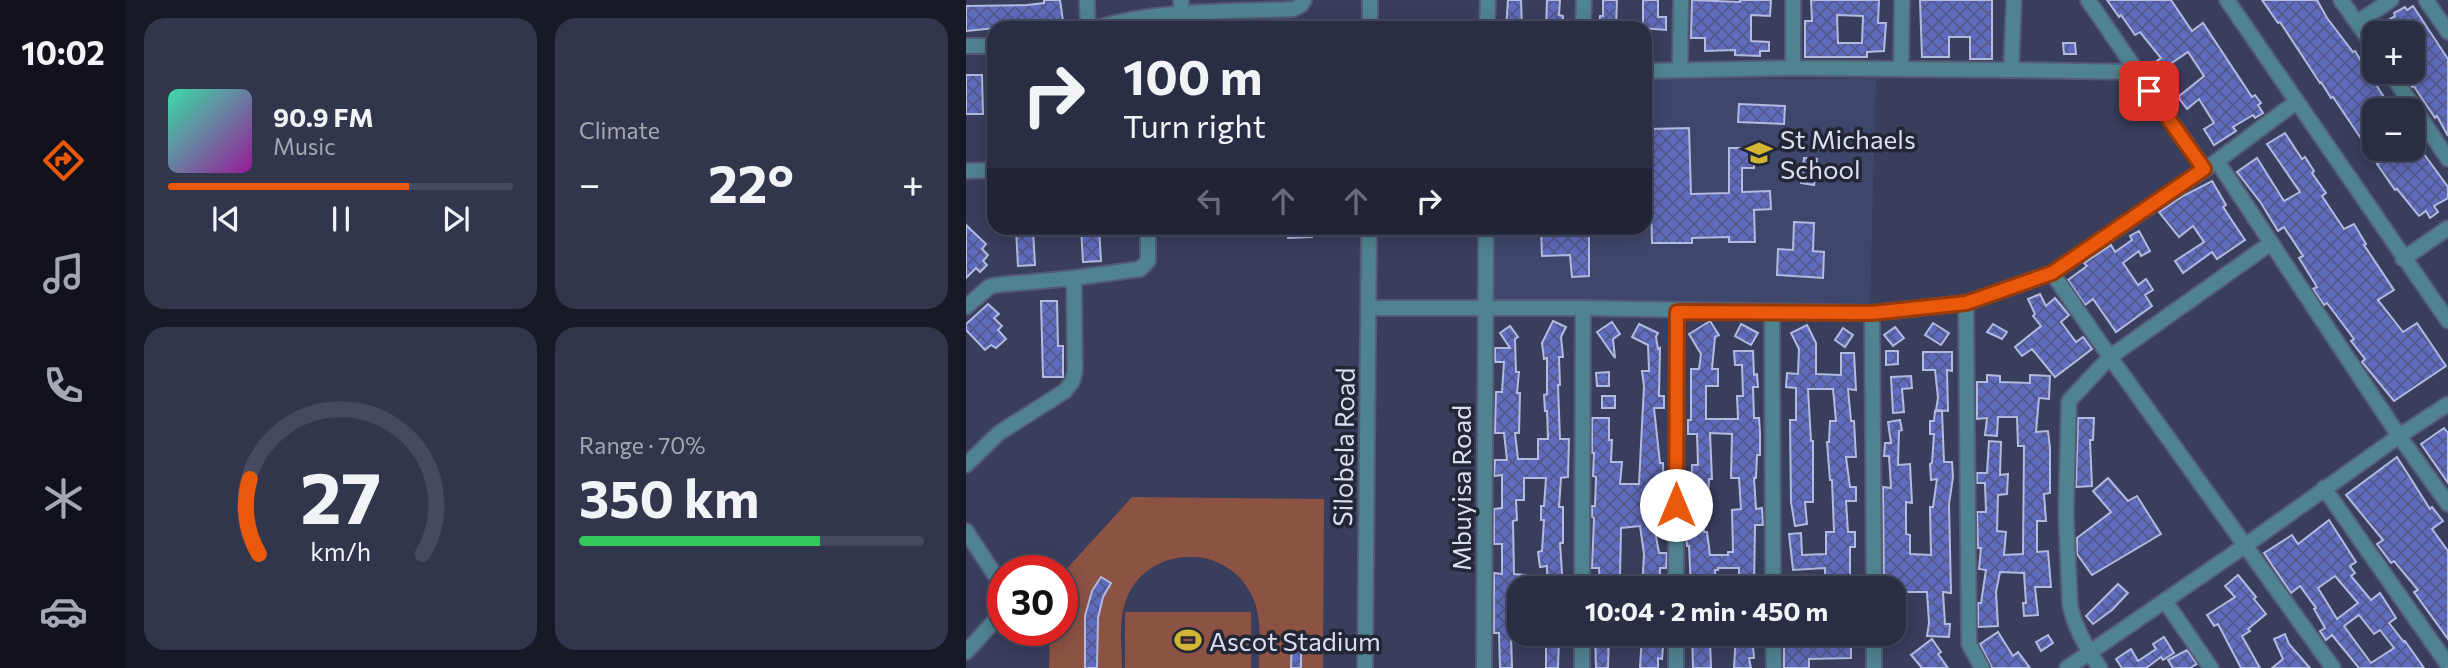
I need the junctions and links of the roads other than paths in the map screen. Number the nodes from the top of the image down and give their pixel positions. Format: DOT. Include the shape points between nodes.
graph roads {
  1 [pos="1087,0"];
  2 [pos="1304,0"];
  3 [pos="1370,0"];
  4 [pos="1488,0"];
  5 [pos="1584,0"];
  6 [pos="1682,0"];
  7 [pos="1793,0"];
  8 [pos="1902,0"];
  9 [pos="2014,0"];
  10 [pos="2088,0"];
  11 [pos="2227,0"];
  12 [pos="2341,0"];
  13 [pos="2391,0"];
  14 [pos="2426,0"];
  15 [pos="1181,7"];
  16 [pos="1088,21"];
  17 [pos="1128,21"];
  18 [pos="1370,21"];
  19 [pos="1487,21"];
  20 [pos="1583,21"];
  21 [pos="2358,22"];
  22 [pos="2362,28"];
  23 [pos="2448,32"];
  24 [pos="966,46"];
  25 [pos="987,46"];
  26 [pos="1793,68"];
  27 [pos="1901,68"];
  28 [pos="1680,70"];
  29 [pos="2011,70"];
  30 [pos="1652,71"];
  31 [pos="2136,72"];
  32 [pos="2398,84"];
  33 [pos="2296,102"];
  34 [pos="2448,159"];
  35 [pos="2217,161"];
  36 [pos="2204,169"];
  37 [pos="987,170"];
  38 [pos="966,171"];
  39 [pos="2448,228"];
  40 [pos="1148,235"];
  41 [pos="1369,235"];
  42 [pos="1486,235"];
  43 [pos="2271,243"];
  44 [pos="2403,259"];
  45 [pos="2052,273"];
  46 [pos="1074,278"];
  47 [pos="1966,303"];
  48 [pos="966,307"];
  49 [pos="1369,308"];
  50 [pos="1486,309"];
  51 [pos="1583,309"];
  52 [pos="1677,312"];
  53 [pos="1772,313"];
  54 [pos="1872,313"];
  55 [pos="2448,321"];
  56 [pos="2110,357"];
  57 [pos="2448,404"];
  58 [pos="2399,436"];
  59 [pos="966,464"];
  60 [pos="2324,488"];
  61 [pos="2448,504"];
  62 [pos="966,531"];
  63 [pos="2246,545"];
  64 [pos="987,563"];
  65 [pos="1582,576"];
  66 [pos="1676,576"];
  67 [pos="1773,576"];
  68 [pos="1874,576"];
  69 [pos="2165,601"];
  70 [pos="987,629"];
  71 [pos="1582,646"];
  72 [pos="1676,646"];
  73 [pos="1773,646"];
  74 [pos="1874,646"];
  75 [pos="966,652"];
  76 [pos="2090,653"];
  77 [pos="2448,664"];
  78 [pos="1364,668"];
  79 [pos="1484,668"];
  80 [pos="1582,668"];
  81 [pos="1676,668"];
  82 [pos="1774,668"];
  83 [pos="1874,668"];
  84 [pos="1982,668"];
  85 [pos="2067,668"];
  86 [pos="2100,668"];
  87 [pos="2211,668"];
  88 [pos="2333,668"];
  1 -- 16 [label="street"];
  2 -- 15 [label="street" via="1294,9"];
  3 -- 18 [label="street"];
  4 -- 19 [label="street"];
  5 -- 20 [label="street"];
  6 -- 28 [label="street"];
  7 -- 26 [label="street"];
  8 -- 27 [label="street"];
  9 -- 29 [label="street"];
  10 -- 31 [label="street"];
  11 -- 33 [label="street"];
  12 -- 21 [label="street"];
  13 -- 21 [label="street"];
  14 -- 23 [label="street"];
  15 -- 17 [label="street"];
  21 -- 22 [label="street"];
  24 -- 25 [label="street"];
  26 -- 27 [label="street"];
  26 -- 28 [label="street"];
  27 -- 29 [label="street"];
  28 -- 30 [label="street"];
  29 -- 31 [label="street"];
  31 -- 36 [label="street"];
  32 -- 34 [label="street"];
  33 -- 35 [label="street"];
  33 -- 44 [label="street"];
  35 -- 36 [label="street"];
  35 -- 43 [label="street"];
  36 -- 45 [label="street"];
  37 -- 38 [label="street"];
  39 -- 44 [label="street"];
  40 -- 46 [label="street" via="1148,261 1140,269"];
  41 -- 49 [label="street, Silobela Road"];
  42 -- 50 [label="street, Mbuyisa Road"];
  43 -- 56 [label="street"];
  43 -- 58 [label="street"];
  44 -- 55 [label="street"];
  45 -- 47 [label="street"];
  45 -- 56 [label="street"];
  46 -- 48 [label="street" via="996,285"];
  46 -- 59 [label="street" via="1072,382 999,433"];
  47 -- 54 [label="street"];
  47 -- 84 [label="street" via="1969,644"];
  49 -- 50 [label="street"];
  49 -- 78 [label="street, Silobela Road"];
  50 -- 51 [label="street"];
  50 -- 79 [label="street, Mbuyisa Road"];
  51 -- 52 [label="street"];
  51 -- 65 [label="street"];
  52 -- 53 [label="street"];
  52 -- 66 [label="street"];
  53 -- 54 [label="street"];
  53 -- 67 [label="street"];
  54 -- 68 [label="street"];
  56 -- 63 [label="street"];
  56 -- 76 [label="street" via="2067,406 2070,605"];
  57 -- 58 [label="street"];
  58 -- 60 [label="street"];
  58 -- 61 [label="street"];
  60 -- 63 [label="street"];
  60 -- 77 [label="street"];
  62 -- 64 [label="street"];
  63 -- 69 [label="street"];
  63 -- 88 [label="street"];
  69 -- 76 [label="street"];
  69 -- 87 [label="street"];
  70 -- 75 [label="street"];
  71 -- 80 [label="street"];
  72 -- 81 [label="street"];
  73 -- 82 [label="street"];
  74 -- 83 [label="street"];
  76 -- 85 [label="street"];
  76 -- 86 [label="street"];
}
